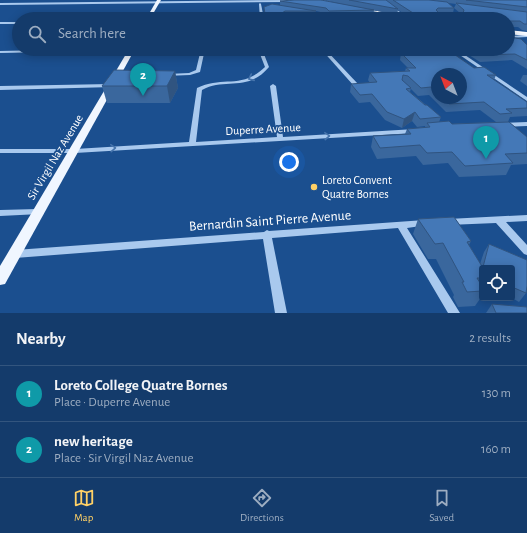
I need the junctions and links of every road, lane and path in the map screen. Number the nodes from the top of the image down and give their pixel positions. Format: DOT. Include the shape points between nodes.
graph roads {
  1 [pos="18,0"];
  2 [pos="235,0"];
  3 [pos="381,0"];
  4 [pos="158,1"];
  5 [pos="244,1"];
  6 [pos="290,1"];
  7 [pos="0,4"];
  8 [pos="10,4"];
  9 [pos="260,4"];
  10 [pos="267,5"];
  11 [pos="0,9"];
  12 [pos="352,9"];
  13 [pos="152,12"];
  14 [pos="261,12"];
  15 [pos="369,12"];
  16 [pos="398,12"];
  17 [pos="12,22"];
  18 [pos="0,23"];
  19 [pos="515,33"];
  20 [pos="527,35"];
  21 [pos="515,36"];
  22 [pos="0,52"];
  23 [pos="12,52"];
  24 [pos="129,56"];
  25 [pos="202,56"];
  26 [pos="262,56"];
  27 [pos="329,56"];
  28 [pos="463,56"];
  29 [pos="162,75"];
  30 [pos="356,85"];
  31 [pos="111,86"];
  32 [pos="273,86"];
  33 [pos="0,88"];
  34 [pos="527,99"];
  35 [pos="527,124"];
  36 [pos="498,126"];
  37 [pos="423,130"];
  38 [pos="280,139"];
  39 [pos="192,144"];
  40 [pos="0,151"];
  41 [pos="74,151"];
  42 [pos="37,212"];
  43 [pos="0,213"];
  44 [pos="527,218"];
  45 [pos="498,219"];
  46 [pos="401,225"];
  47 [pos="268,234"];
  48 [pos="527,251"];
  49 [pos="15,254"];
  50 [pos="0,279"];
  51 [pos="281,313"];
  52 [pos="454,313"];
  1 -- 8 [label="street"];
  2 -- 5 [label="street"];
  3 -- 16 [label="street"];
  4 -- 5 [label="street"];
  4 -- 8 [label="street"];
  4 -- 13 [label="main road"];
  5 -- 6 [label="street"];
  5 -- 9 [label="street"];
  7 -- 8 [label="street"];
  8 -- 11 [label="street"];
  9 -- 10 [label="street"];
  9 -- 14 [label="street"];
  12 -- 15 [label="main road"];
  17 -- 18 [label="street"];
  19 -- 20 [label="main road"];
  20 -- 21 [label="street"];
  22 -- 23 [label="street"];
  24 -- 31 [label="main road, Sir Virgil Naz Avenue" via="121,75"];
  25 -- 29 [label="street" via="200,68 195,72"];
  26 -- 39 [label="street, one-way" via="266,67 251,79 238,83 206,85 198,89"];
  27 -- 30 [label="street"];
  28 -- 34 [label="street"];
  31 -- 33 [label="street"];
  31 -- 41 [label="main road, Sir Virgil Naz Avenue"];
  32 -- 38 [label="street"];
  35 -- 36 [label="street"];
  38 -- 37 [label="street, Duperre Avenue, one-way"];
  38 -- 39 [label="street, Duperre Avenue"];
  41 -- 39 [label="street, Duperre Avenue, one-way"];
  40 -- 41 [label="street, Duperre Avenue"];
  41 -- 42 [label="main road, Sir Virgil Naz Avenue"];
  42 -- 43 [label="street"];
  42 -- 49 [label="main road, Sir Virgil Naz Avenue"];
  44 -- 45 [label="street, Bernardin Saint Pierre Avenue"];
  45 -- 46 [label="street, Bernardin Saint Pierre Avenue"];
  45 -- 48 [label="street"];
  46 -- 47 [label="street, Bernardin Saint Pierre Avenue"];
  46 -- 52 [label="street"];
  47 -- 49 [label="street, Bernardin Saint Pierre Avenue"];
  47 -- 51 [label="street"];
  49 -- 50 [label="main road, Sir Virgil Naz Avenue"];
}
